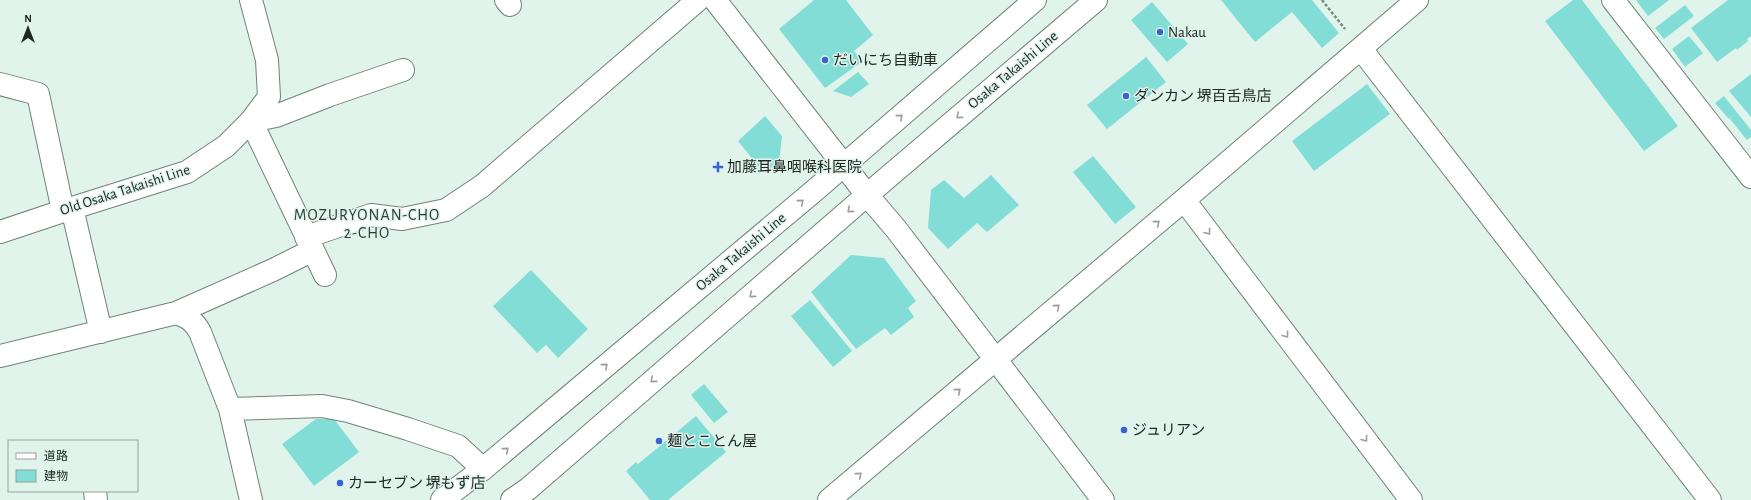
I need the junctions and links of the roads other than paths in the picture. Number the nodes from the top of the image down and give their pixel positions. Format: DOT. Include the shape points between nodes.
graph roads {
  1 [pos="251,0"];
  2 [pos="698,0"];
  3 [pos="715,0"];
  4 [pos="1035,0"];
  5 [pos="1096,0"];
  6 [pos="1417,0"];
  7 [pos="1612,0"];
  8 [pos="1360,49"];
  9 [pos="403,70"];
  10 [pos="0,84"];
  11 [pos="251,121"];
  12 [pos="844,164"];
  13 [pos="1751,177"];
  14 [pos="867,195"];
  15 [pos="1184,200"];
  16 [pos="67,209"];
  17 [pos="0,232"];
  18 [pos="310,244"];
  19 [pos="325,276"];
  20 [pos="176,313"];
  21 [pos="101,332"];
  22 [pos="0,356"];
  23 [pos="996,358"];
  24 [pos="230,409"];
  25 [pos="483,469"];
  26 [pos="250,500"];
  27 [pos="442,500"];
  28 [pos="512,500"];
  29 [pos="829,500"];
  30 [pos="1103,500"];
  31 [pos="1410,500"];
  32 [pos="1710,500"];
  1 -- 11 [label="street, Old Osaka Takaishi Line" via="267,60 269,97"];
  2 -- 18 [label="street" via="482,186 446,210 402,219 371,215"];
  3 -- 12 [label="street"];
  12 -- 4 [label="street, Osaka Takaishi Line, one-way"];
  5 -- 14 [label="street, Osaka Takaishi Line, one-way"];
  6 -- 8 [label="street"];
  7 -- 13 [label="street"];
  8 -- 15 [label="street"];
  8 -- 32 [label="street"];
  9 -- 11 [label="street" via="276,116"];
  10 -- 16 [label="street" via="38,94"];
  11 -- 16 [label="street, Old Osaka Takaishi Line" via="226,146 187,172"];
  11 -- 18 [label="street"];
  12 -- 14 [label="street"];
  25 -- 12 [label="street, Osaka Takaishi Line, one-way"];
  14 -- 23 [label="street"];
  14 -- 28 [label="street, Osaka Takaishi Line, one-way" via="528,489"];
  23 -- 15 [label="street, one-way"];
  15 -- 31 [label="street, one-way"];
  16 -- 17 [label="street, Old Osaka Takaishi Line"];
  16 -- 21 [label="street"];
  18 -- 19 [label="street"];
  18 -- 20 [label="street" via="273,270"];
  20 -- 21 [label="street"];
  20 -- 24 [label="street" via="195,322"];
  21 -- 22 [label="street"];
  29 -- 23 [label="street, one-way"];
  23 -- 30 [label="street"];
  24 -- 25 [label="street" via="322,406 348,411 458,446"];
  24 -- 26 [label="street"];
  25 -- 27 [label="street, Osaka Takaishi Line"];
}
